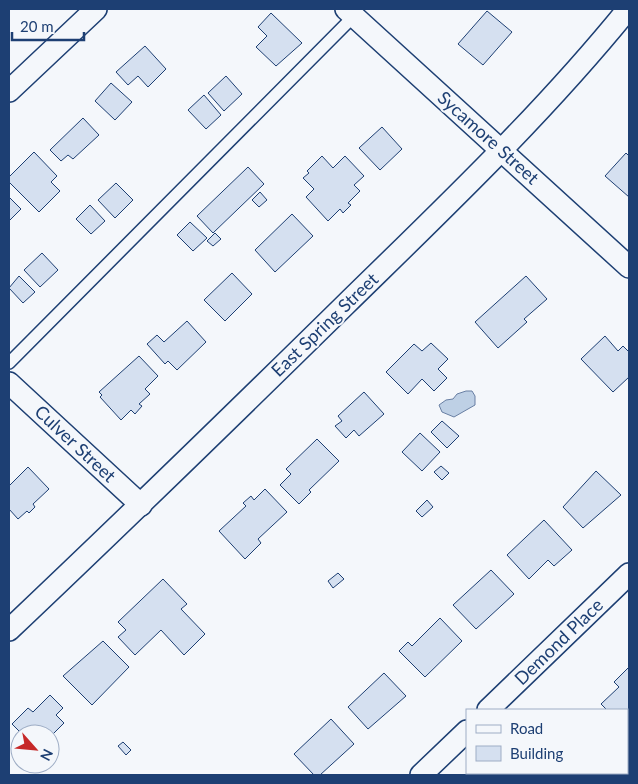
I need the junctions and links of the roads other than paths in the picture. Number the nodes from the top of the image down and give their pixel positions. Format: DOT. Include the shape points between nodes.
graph roads {
  1 [pos="96,9"];
  2 [pos="628,9"];
  3 [pos="350,13"];
  4 [pos="9,91"];
  5 [pos="502,152"];
  6 [pos="629,267"];
  7 [pos="9,363"];
  8 [pos="9,383"];
  9 [pos="141,505"];
  10 [pos="629,574"];
  11 [pos="9,630"];
  12 [pos="489,709"];
  13 [pos="466,732"];
  14 [pos="421,775"];
  1 -- 4 [label="street"];
  2 -- 5 [label="street, East Spring Street"];
  3 -- 5 [label="street, Sycamore Street"];
  3 -- 7 [label="lane"];
  5 -- 6 [label="street, Sycamore Street"];
  5 -- 9 [label="street, East Spring Street"];
  8 -- 9 [label="street, Culver Street"];
  9 -- 11 [label="street, East Spring Street"];
  10 -- 12 [label="street, Demond Place"];
  13 -- 14 [label="street"];
}
